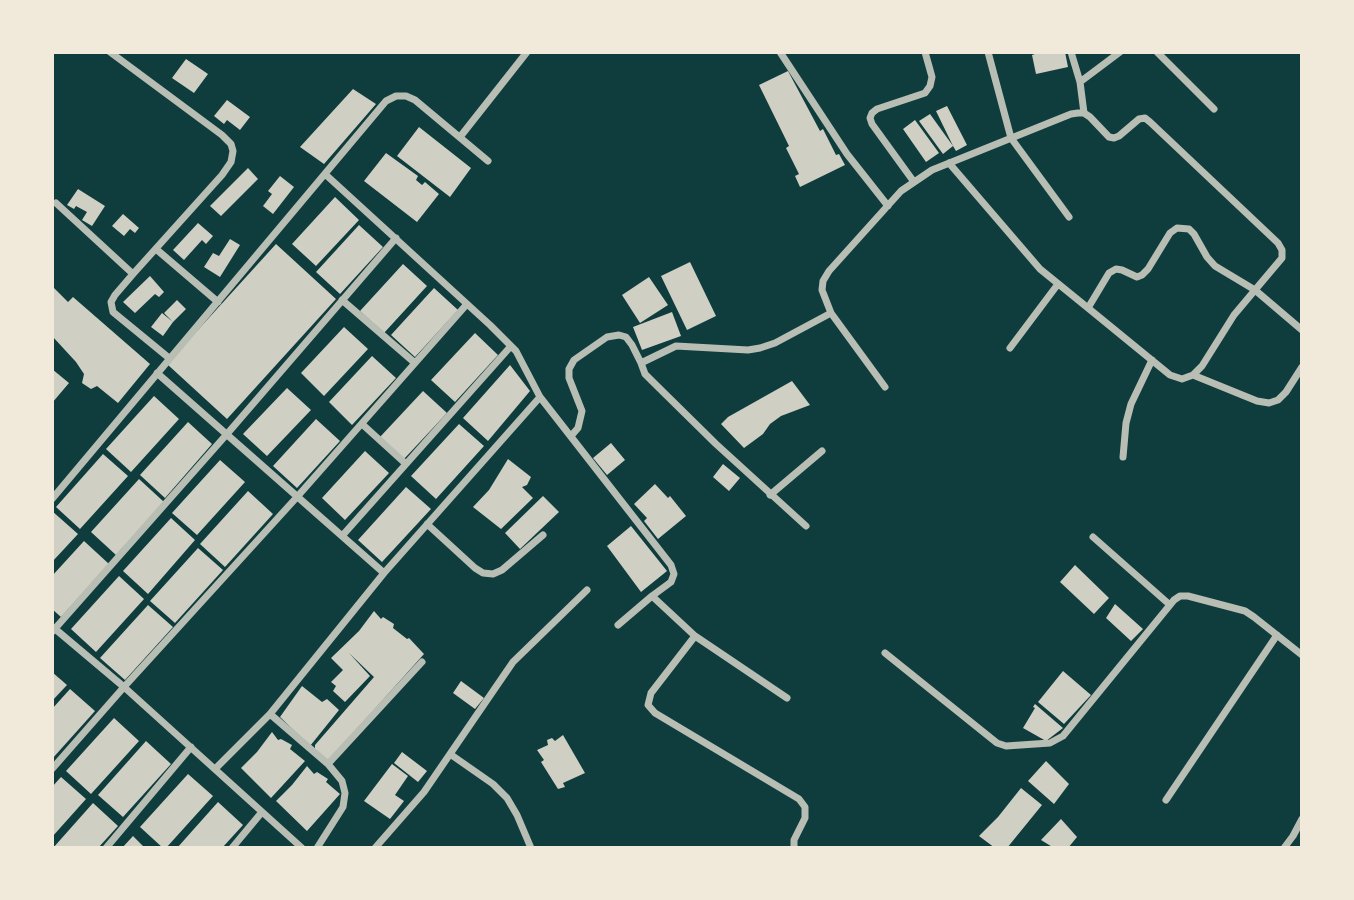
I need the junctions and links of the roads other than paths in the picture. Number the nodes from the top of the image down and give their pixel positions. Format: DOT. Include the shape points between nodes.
graph roads {
  1 [pos="110,52"];
  2 [pos="527,52"];
  3 [pos="780,52"];
  4 [pos="925,52"];
  5 [pos="988,52"];
  6 [pos="1071,52"];
  7 [pos="1120,52"];
  8 [pos="1157,52"];
  9 [pos="1080,82"];
  10 [pos="1214,109"];
  11 [pos="1084,113"];
  12 [pos="460,137"];
  13 [pos="1011,138"];
  14 [pos="488,161"];
  15 [pos="949,163"];
  16 [pos="325,174"];
  17 [pos="914,182"];
  18 [pos="56,202"];
  19 [pos="888,206"];
  20 [pos="1069,217"];
  21 [pos="396,238"];
  22 [pos="156,249"];
  23 [pos="133,274"];
  24 [pos="1058,284"];
  25 [pos="1255,290"];
  26 [pos="342,300"];
  27 [pos="218,302"];
  28 [pos="467,304"];
  29 [pos="1088,308"];
  30 [pos="831,313"];
  31 [pos="1301,330"];
  32 [pos="511,346"];
  33 [pos="1010,348"];
  34 [pos="169,358"];
  35 [pos="1152,360"];
  36 [pos="415,363"];
  37 [pos="641,363"];
  38 [pos="1301,367"];
  39 [pos="157,373"];
  40 [pos="1193,375"];
  41 [pos="885,387"];
  42 [pos="540,397"];
  43 [pos="362,424"];
  44 [pos="227,434"];
  45 [pos="571,436"];
  46 [pos="822,451"];
  47 [pos="1123,457"];
  48 [pos="406,464"];
  49 [pos="771,495"];
  50 [pos="298,497"];
  51 [pos="52,499"];
  52 [pos="427,524"];
  53 [pos="806,526"];
  54 [pos="543,535"];
  55 [pos="342,536"];
  56 [pos="1093,537"];
  57 [pos="384,573"];
  58 [pos="587,590"];
  59 [pos="652,596"];
  60 [pos="1170,605"];
  61 [pos="618,625"];
  62 [pos="53,629"];
  63 [pos="1277,635"];
  64 [pos="695,636"];
  65 [pos="885,653"];
  66 [pos="1301,654"];
  67 [pos="422,662"];
  68 [pos="124,687"];
  69 [pos="787,698"];
  70 [pos="270,714"];
  71 [pos="191,747"];
  72 [pos="450,754"];
  73 [pos="328,764"];
  74 [pos="52,769"];
  75 [pos="215,769"];
  76 [pos="1166,800"];
  77 [pos="262,812"];
  78 [pos="1301,818"];
  79 [pos="106,848"];
  80 [pos="232,848"];
  81 [pos="302,848"];
  82 [pos="317,848"];
  83 [pos="375,848"];
  84 [pos="531,848"];
  85 [pos="794,848"];
  86 [pos="1284,848"];
  1 -- 22 [label="street" via="222,135 233,151 222,175"];
  2 -- 12 [label="street"];
  3 -- 19 [label="street" via="847,154"];
  4 -- 17 [label="street" via="932,77 925,93 877,109 870,118"];
  5 -- 13 [label="street"];
  6 -- 9 [label="street"];
  7 -- 9 [label="street"];
  8 -- 10 [label="street"];
  9 -- 11 [label="street"];
  11 -- 13 [label="street"];
  11 -- 25 [label="street" via="1114,138 1145,118 1278,243 1282,258"];
  12 -- 14 [label="street"];
  12 -- 16 [label="street" via="415,100 396,96 386,101"];
  13 -- 15 [label="street"];
  13 -- 20 [label="street"];
  15 -- 17 [label="street"];
  15 -- 24 [label="street"];
  16 -- 21 [label="street"];
  16 -- 27 [label="street"];
  17 -- 19 [label="street"];
  18 -- 23 [label="street"];
  19 -- 30 [label="street" via="823,281"];
  21 -- 26 [label="street"];
  21 -- 28 [label="street"];
  22 -- 23 [label="street"];
  22 -- 27 [label="street"];
  23 -- 34 [label="street" via="111,302 113,312"];
  24 -- 29 [label="street"];
  24 -- 33 [label="street"];
  25 -- 29 [label="street" via="1215,265 1189,229 1177,228 1142,275 1116,269"];
  25 -- 31 [label="street"];
  25 -- 40 [label="street"];
  26 -- 36 [label="street"];
  26 -- 44 [label="street"];
  27 -- 34 [label="street"];
  28 -- 32 [label="street"];
  28 -- 36 [label="street"];
  29 -- 35 [label="street"];
  30 -- 37 [label="street" via="760,348 676,346"];
  30 -- 41 [label="street"];
  32 -- 42 [label="street"];
  32 -- 48 [label="street"];
  34 -- 39 [label="street"];
  35 -- 40 [label="street" via="1170,375 1182,379"];
  35 -- 47 [label="street" via="1131,404"];
  36 -- 43 [label="street"];
  37 -- 45 [label="street" via="626,337 619,335 607,337 574,360 569,378 582,411"];
  37 -- 49 [label="street" via="652,381"];
  38 -- 40 [label="street" via="1286,392 1269,403"];
  39 -- 44 [label="street"];
  39 -- 51 [label="street"];
  42 -- 45 [label="street"];
  42 -- 52 [label="street"];
  43 -- 48 [label="street"];
  43 -- 50 [label="street"];
  44 -- 50 [label="street"];
  44 -- 62 [label="street"];
  45 -- 59 [label="street" via="671,565 671,582"];
  46 -- 49 [label="street"];
  48 -- 55 [label="street"];
  49 -- 53 [label="street"];
  50 -- 55 [label="street"];
  50 -- 68 [label="street"];
  52 -- 54 [label="street" via="475,568 493,574"];
  52 -- 57 [label="street"];
  55 -- 57 [label="street"];
  56 -- 60 [label="street"];
  57 -- 70 [label="street"];
  58 -- 72 [label="street" via="513,662"];
  59 -- 61 [label="street"];
  59 -- 64 [label="street"];
  60 -- 63 [label="street" via="1180,596 1188,596 1235,608"];
  60 -- 65 [label="street" via="1068,732 1051,743 997,743"];
  62 -- 68 [label="street"];
  63 -- 66 [label="street"];
  63 -- 76 [label="street"];
  64 -- 69 [label="street"];
  64 -- 85 [label="street" via="651,693 648,705 799,799 805,818 793,840"];
  67 -- 73 [label="street"];
  68 -- 71 [label="street"];
  68 -- 74 [label="street"];
  70 -- 73 [label="street"];
  70 -- 75 [label="street"];
  71 -- 75 [label="street"];
  71 -- 79 [label="street"];
  72 -- 83 [label="street"];
  72 -- 84 [label="street" via="507,798"];
  73 -- 82 [label="street" via="342,780 345,793 343,807"];
  75 -- 77 [label="street"];
  77 -- 80 [label="street"];
  77 -- 81 [label="street"];
  78 -- 86 [label="street"];
}
